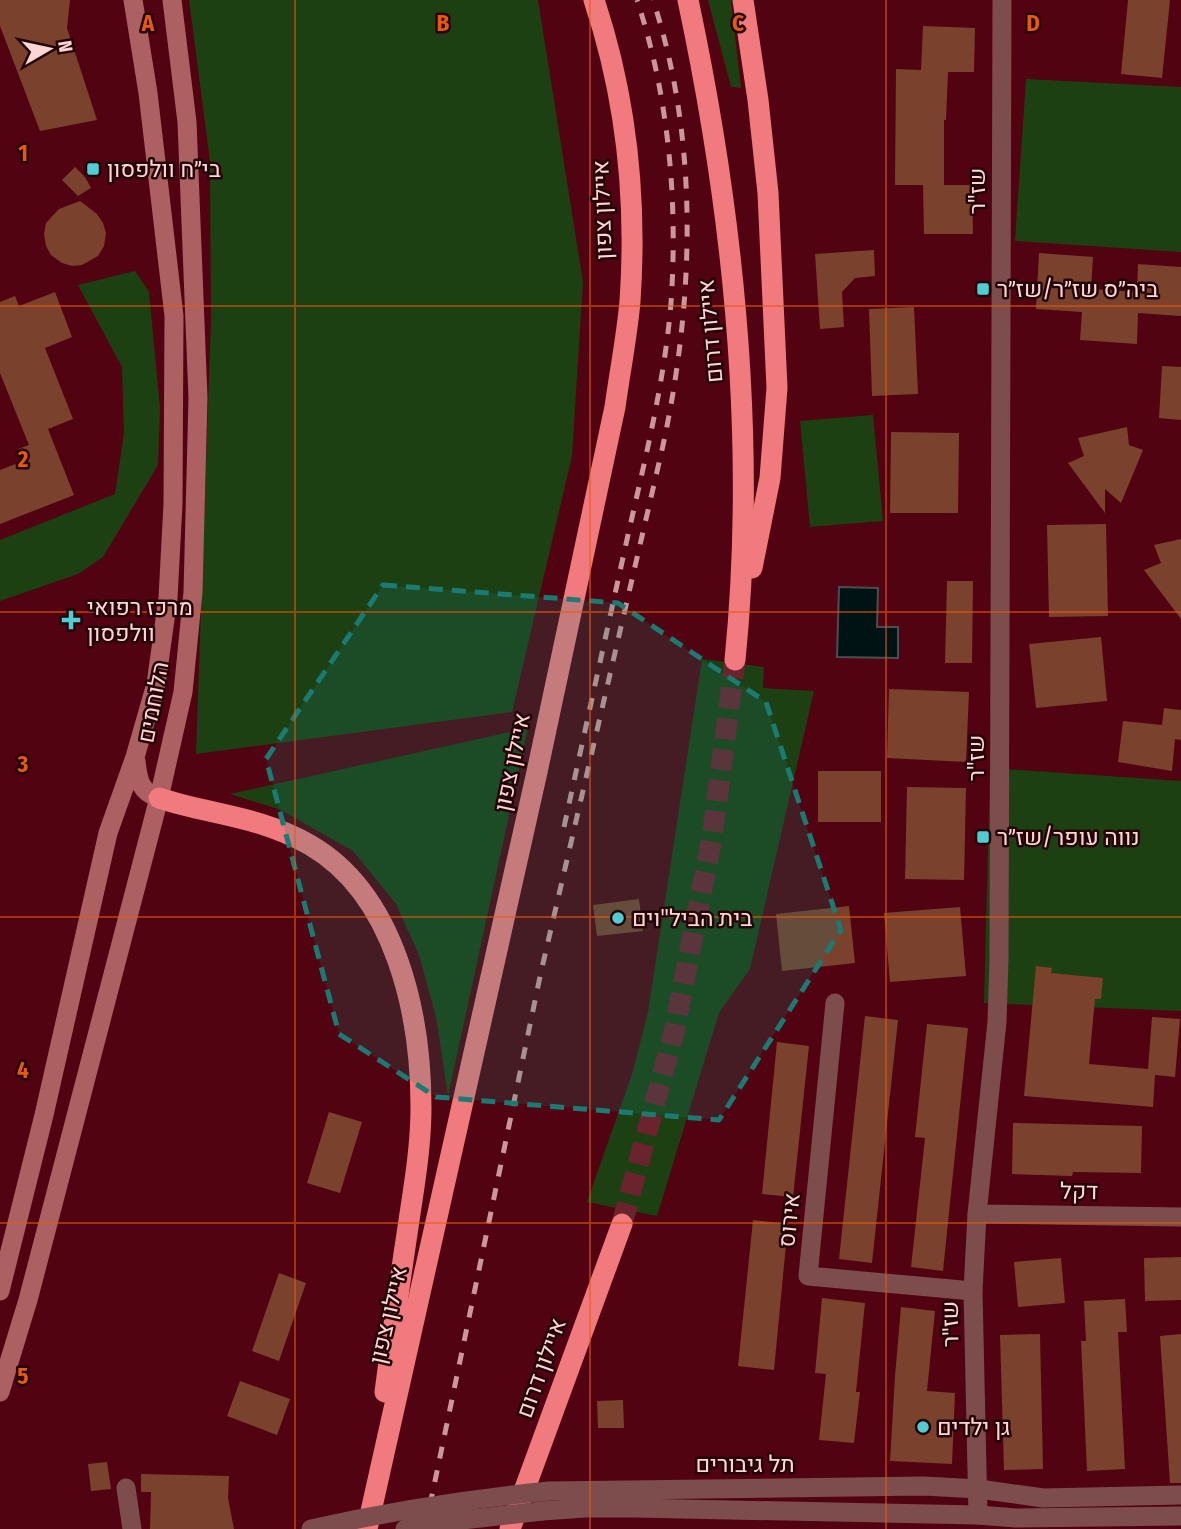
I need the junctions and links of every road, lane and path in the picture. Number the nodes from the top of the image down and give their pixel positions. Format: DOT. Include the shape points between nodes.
graph roads {
  1 [pos="133,0"];
  2 [pos="172,0"];
  3 [pos="594,0"];
  4 [pos="688,0"];
  5 [pos="743,0"];
  6 [pos="1002,0"];
  7 [pos="135,757"];
  8 [pos="159,798"];
  9 [pos="835,1003"];
  10 [pos="976,1214"];
  11 [pos="1181,1217"];
  12 [pos="622,1224"];
  13 [pos="0,1291"];
  14 [pos="974,1291"];
  15 [pos="0,1392"];
  16 [pos="126,1488"];
  17 [pos="979,1489"];
  18 [pos="1181,1496"];
  19 [pos="978,1515"];
  20 [pos="1181,1516"];
  21 [pos="132,1529"];
  22 [pos="311,1529"];
  23 [pos="367,1529"];
  24 [pos="405,1529"];
  25 [pos="510,1529"];
  1 -- 7 [label="main road, הלוחמים" via="174,316 167,611 156,684"];
  2 -- 8 [label="main road, הלוחמים" via="187,122 197,335 196,487 193,592 183,692"];
  3 -- 23 [label="highway, איילון צפון" via="619,92 629,173 630,300 623,355 537,772"];
  4 -- 5 [label="highway, איילון דרום" via="715,148 740,363 744,528 736,654 771,478 776,388 768,193"];
  6 -- 10 [label="street, שז\"ר" via="999,960 997,1022"];
  7 -- 8 [label="main road" via="141,787"];
  7 -- 13 [label="main road, הלוחמים" via="108,833"];
  8 -- 15 [label="main road, הלוחמים"];
  8 -- 23 [label="highway" via="236,815 311,845 371,903 397,957 420,1059 421,1109 418,1164"];
  9 -- 14 [label="street, אירוס" via="808,1276"];
  10 -- 11 [label="street, דקל"];
  10 -- 14 [label="street, שז\"ר"];
  12 -- 25 [label="highway, איילון דרום"];
  14 -- 17 [label="street, שז\"ר"];
  16 -- 21 [label="street"];
  17 -- 18 [label="street, תל גיבורים" via="1043,1498"];
  17 -- 19 [label="street, שז\"ר"];
  17 -- 22 [label="street, תל גיבורים, bridge" via="549,1491 475,1498"];
  19 -- 20 [label="street, תל גיבורים"];
  19 -- 24 [label="street, תל גיבורים, bridge" via="622,1508 541,1511"];
}
